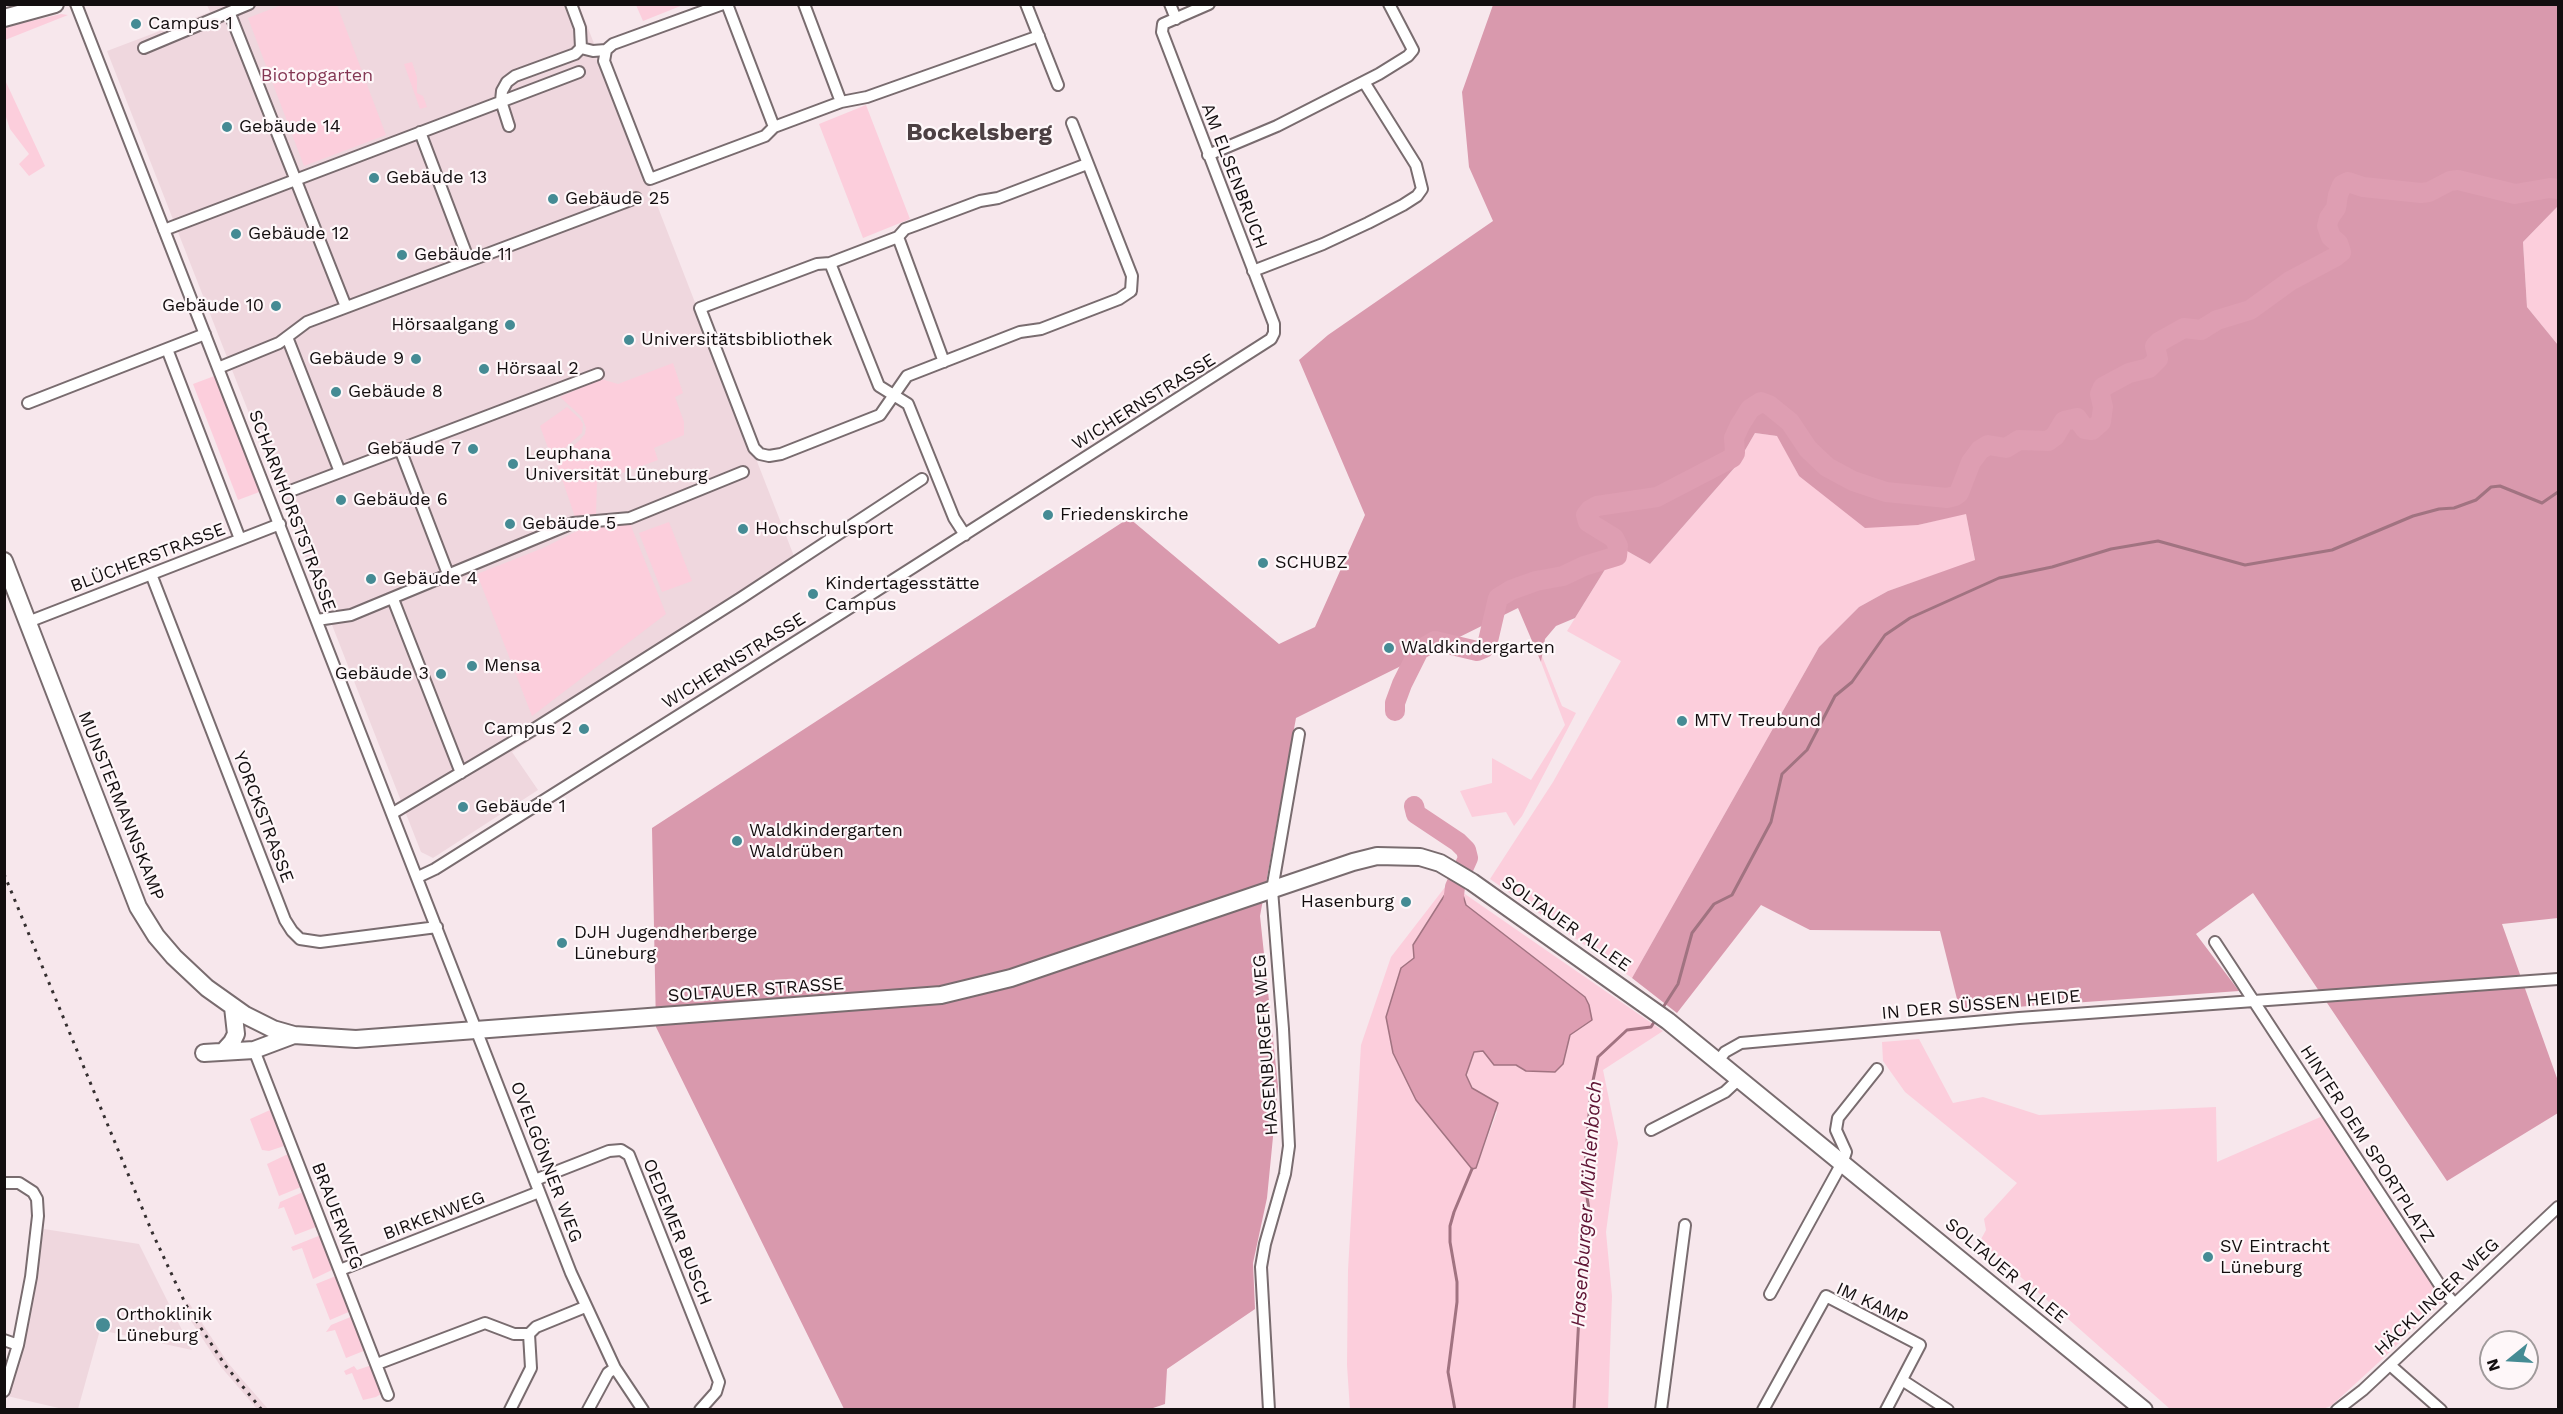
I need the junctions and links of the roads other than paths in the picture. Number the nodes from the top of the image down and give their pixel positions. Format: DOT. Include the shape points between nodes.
graph roads {
  1 [pos="55,4"];
  2 [pos="76,4"];
  3 [pos="249,4"];
  4 [pos="571,4"];
  5 [pos="725,4"];
  6 [pos="804,4"];
  7 [pos="1026,4"];
  8 [pos="1170,4"];
  9 [pos="1209,4"];
  10 [pos="1389,4"];
  11 [pos="230,14"];
  12 [pos="4,18"];
  13 [pos="1176,19"];
  14 [pos="1039,36"];
  15 [pos="144,48"];
  16 [pos="581,48"];
  17 [pos="606,50"];
  18 [pos="579,72"];
  19 [pos="1364,82"];
  20 [pos="1058,85"];
  21 [pos="501,101"];
  22 [pos="841,102"];
  23 [pos="1072,123"];
  24 [pos="509,126"];
  25 [pos="774,127"];
  26 [pos="420,132"];
  27 [pos="1208,155"];
  28 [pos="1087,164"];
  29 [pos="296,180"];
  30 [pos="636,198"];
  31 [pos="164,230"];
  32 [pos="898,237"];
  33 [pos="469,261"];
  34 [pos="830,263"];
  35 [pos="1253,271"];
  36 [pos="346,307"];
  37 [pos="1274,333"];
  38 [pos="205,334"];
  39 [pos="287,337"];
  40 [pos="167,349"];
  41 [pos="944,362"];
  42 [pos="218,368"];
  43 [pos="598,374"];
  44 [pos="894,396"];
  45 [pos="28,403"];
  46 [pos="400,449"];
  47 [pos="340,472"];
  48 [pos="743,472"];
  49 [pos="922,479"];
  50 [pos="293,490"];
  51 [pos="280,524"];
  52 [pos="965,535"];
  53 [pos="240,539"];
  54 [pos="4,561"];
  55 [pos="151,574"];
  56 [pos="448,574"];
  57 [pos="393,599"];
  58 [pos="317,620"];
  59 [pos="28,622"];
  60 [pos="1299,734"];
  61 [pos="460,773"];
  62 [pos="393,813"];
  63 [pos="418,877"];
  64 [pos="1272,890"];
  65 [pos="437,927"];
  66 [pos="2215,942"];
  67 [pos="2559,979"];
  68 [pos="2254,1001"];
  69 [pos="233,1007"];
  70 [pos="273,1029"];
  71 [pos="477,1029"];
  72 [pos="294,1035"];
  73 [pos="260,1048"];
  74 [pos="225,1050"];
  75 [pos="204,1053"];
  76 [pos="1718,1061"];
  77 [pos="1877,1069"];
  78 [pos="1739,1079"];
  79 [pos="1651,1130"];
  80 [pos="1843,1161"];
  81 [pos="535,1180"];
  82 [pos="4,1183"];
  83 [pos="539,1192"];
  84 [pos="2559,1207"];
  85 [pos="1685,1225"];
  86 [pos="340,1270"];
  87 [pos="1770,1294"];
  88 [pos="2454,1303"];
  89 [pos="585,1307"];
  90 [pos="529,1334"];
  91 [pos="4,1340"];
  92 [pos="18,1345"];
  93 [pos="377,1364"];
  94 [pos="2390,1365"];
  95 [pos="615,1368"];
  96 [pos="1902,1380"];
  97 [pos="4,1391"];
  98 [pos="388,1395"];
  99 [pos="510,1410"];
  100 [pos="588,1410"];
  101 [pos="643,1410"];
  102 [pos="700,1410"];
  103 [pos="1269,1410"];
  104 [pos="1661,1410"];
  105 [pos="1763,1410"];
  106 [pos="1886,1410"];
  107 [pos="1948,1410"];
  108 [pos="2144,1410"];
  109 [pos="2337,1410"];
  110 [pos="2441,1410"];
  1 -- 12 [label="street"];
  2 -- 31 [label="street, SCHARNHORSTSTRASSE"];
  3 -- 11 [label="street"];
  4 -- 16 [label="street" via="580,28"];
  5 -- 17 [label="street" via="613,44"];
  5 -- 25 [label="street"];
  6 -- 22 [label="street"];
  7 -- 14 [label="street"];
  8 -- 13 [label="street"];
  9 -- 13 [label="street"];
  10 -- 19 [label="street" via="1412,52"];
  11 -- 15 [label="street"];
  11 -- 29 [label="street"];
  13 -- 27 [label="street, AM ELSENBRUCH" via="1163,24 1162,32"];
  14 -- 20 [label="street"];
  14 -- 22 [label="street" via="867,97"];
  16 -- 17 [label="street"];
  16 -- 21 [label="street" via="575,54 515,76 507,82"];
  17 -- 25 [label="street" via="604,61 650,179 765,136"];
  18 -- 21 [label="street"];
  19 -- 27 [label="street" via="1271,129"];
  19 -- 35 [label="street" via="1410,155 1422,189 1403,205 1368,223"];
  21 -- 24 [label="street"];
  21 -- 26 [label="street"];
  22 -- 25 [label="street"];
  23 -- 28 [label="street"];
  26 -- 29 [label="street"];
  26 -- 33 [label="street"];
  27 -- 35 [label="street, AM ELSENBRUCH"];
  28 -- 32 [label="street" via="905,229"];
  28 -- 41 [label="street" via="1132,276 1131,291 1041,329 1020,332"];
  29 -- 31 [label="street"];
  29 -- 36 [label="street"];
  30 -- 33 [label="street"];
  31 -- 38 [label="street, SCHARNHORSTSTRASSE"];
  32 -- 34 [label="street"];
  32 -- 41 [label="street"];
  33 -- 36 [label="street"];
  34 -- 44 [label="street" via="879,386"];
  34 -- 44 [label="street" via="700,308 754,448 769,456 781,454 880,415"];
  35 -- 37 [label="street, AM ELSENBRUCH"];
  36 -- 39 [label="street" via="307,321"];
  37 -- 52 [label="street, WICHERNSTRASSE" via="1246,357"];
  38 -- 40 [label="street"];
  38 -- 42 [label="street, SCHARNHORSTSTRASSE"];
  39 -- 42 [label="street"];
  39 -- 47 [label="street"];
  40 -- 45 [label="street"];
  40 -- 53 [label="street"];
  41 -- 44 [label="street" via="907,376"];
  42 -- 51 [label="street, SCHARNHORSTSTRASSE"];
  43 -- 46 [label="street"];
  44 -- 52 [label="street" via="908,404 954,518"];
  46 -- 47 [label="street"];
  46 -- 56 [label="street"];
  47 -- 50 [label="street"];
  48 -- 56 [label="street" via="630,518 573,523"];
  49 -- 61 [label="street" via="793,565"];
  51 -- 53 [label="street, BLÜCHERSTRASSE"];
  51 -- 58 [label="street, SCHARNHORSTSTRASSE"];
  52 -- 63 [label="street, WICHERNSTRASSE"];
  53 -- 55 [label="street, BLÜCHERSTRASSE"];
  54 -- 59 [label="street, MUNSTERMANNSKAMP"];
  55 -- 59 [label="street, BLÜCHERSTRASSE"];
  55 -- 65 [label="street, YORCKSTRASSE" via="292,931 300,939 320,942"];
  56 -- 57 [label="street"];
  57 -- 58 [label="street" via="351,615"];
  57 -- 61 [label="street"];
  58 -- 62 [label="street, SCHARNHORSTSTRASSE"];
  59 -- 69 [label="street, MUNSTERMANNSKAMP" via="138,907 174,957"];
  60 -- 64 [label="street, HASENBURGER WEG"];
  61 -- 62 [label="street"];
  62 -- 63 [label="street, SCHARNHORSTSTRASSE"];
  63 -- 65 [label="street, SCHARNHORSTSTRASSE"];
  64 -- 71 [label="street, SOLTAUER STRASSE" via="1011,978 940,995"];
  64 -- 76 [label="street, SOLTAUER ALLEE" via="1377,856 1420,857 1440,863 1653,1010"];
  64 -- 103 [label="street, HASENBURGER WEG" via="1289,1146 1261,1267"];
  65 -- 71 [label="street, SCHARNHORSTSTRASSE"];
  66 -- 68 [label="street"];
  67 -- 68 [label="street, IN DER SÜSSEN HEIDE"];
  68 -- 76 [label="street, IN DER SÜSSEN HEIDE" via="1741,1043"];
  68 -- 88 [label="street, HINTER DEM SPORTPLATZ"];
  69 -- 70 [label="street, MUNSTERMANNSKAMP"];
  69 -- 74 [label="street" via="236,1034"];
  70 -- 72 [label="street, MUNSTERMANNSKAMP"];
  70 -- 73 [label="street" via="270,1041"];
  70 -- 74 [label="street, SOLTAUER STRASSE"];
  71 -- 72 [label="street, SOLTAUER STRASSE" via="356,1039"];
  71 -- 81 [label="street, OVELGÖNNER WEG"];
  72 -- 73 [label="street, SOLTAUER STRASSE"];
  73 -- 74 [label="street, SOLTAUER STRASSE"];
  73 -- 86 [label="street, BRAUERWEG"];
  74 -- 75 [label="street, SOLTAUER STRASSE"];
  76 -- 78 [label="street, SOLTAUER ALLEE"];
  77 -- 80 [label="street" via="1838,1118 1836,1130 1846,1152"];
  78 -- 79 [label="street" via="1725,1092"];
  78 -- 80 [label="street, SOLTAUER ALLEE"];
  80 -- 87 [label="street"];
  80 -- 108 [label="street, SOLTAUER ALLEE"];
  81 -- 83 [label="street, OVELGÖNNER WEG"];
  81 -- 102 [label="street, OEDEMER BUSCH" via="609,1151 621,1150 629,1155 719,1382 716,1392"];
  82 -- 92 [label="street" via="29,1188 38,1207 31,1277"];
  83 -- 86 [label="street, BIRKENWEG"];
  83 -- 89 [label="street, OVELGÖNNER WEG"];
  84 -- 88 [label="street, HÄCKLINGER WEG"];
  85 -- 104 [label="street"];
  86 -- 93 [label="street, BRAUERWEG"];
  88 -- 94 [label="street, HÄCKLINGER WEG"];
  89 -- 90 [label="street" via="536,1327"];
  89 -- 95 [label="street, OVELGÖNNER WEG"];
  90 -- 93 [label="street" via="514,1334 485,1323"];
  90 -- 99 [label="street" via="531,1368"];
  91 -- 92 [label="street"];
  92 -- 97 [label="street"];
  93 -- 98 [label="street, BRAUERWEG"];
  94 -- 109 [label="street, HÄCKLINGER WEG"];
  94 -- 110 [label="street"];
  95 -- 100 [label="street"];
  95 -- 101 [label="street, OVELGÖNNER WEG"];
  96 -- 105 [label="street, IM KAMP" via="1920,1345 1826,1296"];
  96 -- 106 [label="street, IM KAMP"];
  96 -- 107 [label="street"];
}
